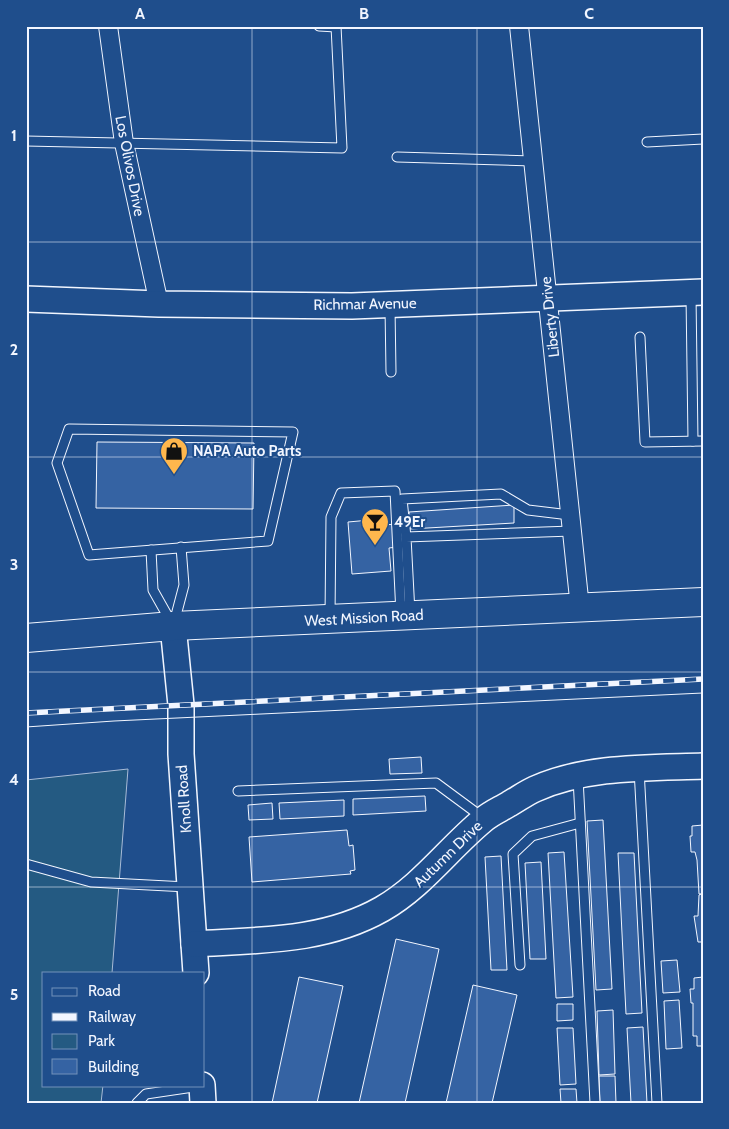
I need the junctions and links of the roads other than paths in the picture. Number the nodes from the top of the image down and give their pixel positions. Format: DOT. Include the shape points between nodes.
graph roads {
  1 [pos="108,26"];
  2 [pos="319,26"];
  3 [pos="336,26"];
  4 [pos="519,26"];
  5 [pos="703,139"];
  6 [pos="26,142"];
  7 [pos="646,142"];
  8 [pos="124,143"];
  9 [pos="397,156"];
  10 [pos="534,161"];
  11 [pos="697,292"];
  12 [pos="548,297"];
  13 [pos="26,299"];
  14 [pos="159,304"];
  15 [pos="390,304"];
  16 [pos="640,337"];
  17 [pos="391,372"];
  18 [pos="698,441"];
  19 [pos="571,523"];
  20 [pos="406,536"];
  21 [pos="181,548"];
  22 [pos="151,550"];
  23 [pos="703,602"];
  24 [pos="580,608"];
  25 [pos="405,616"];
  26 [pos="330,620"];
  27 [pos="173,626"];
  28 [pos="26,638"];
  29 [pos="703,766"];
  30 [pos="640,768"];
  31 [pos="578,776"];
  32 [pos="238,790"];
  33 [pos="484,819"];
  34 [pos="580,823"];
  35 [pos="26,864"];
  36 [pos="190,887"];
  37 [pos="194,944"];
  38 [pos="520,965"];
  39 [pos="196,972"];
  40 [pos="196,1086"];
  41 [pos="202,1086"];
  42 [pos="136,1103"];
  43 [pos="203,1103"];
  44 [pos="595,1103"];
  45 [pos="657,1103"];
  1 -- 8 [label="street, Los Olivos Drive"];
  2 -- 3 [label="lane"];
  3 -- 8 [label="lane" via="342,148"];
  4 -- 10 [label="street, Liberty Drive"];
  5 -- 7 [label="lane"];
  6 -- 8 [label="lane"];
  8 -- 14 [label="street, Los Olivos Drive"];
  9 -- 10 [label="lane"];
  10 -- 12 [label="street, Liberty Drive"];
  11 -- 12 [label="street, Richmar Avenue"];
  11 -- 18 [label="lane"];
  12 -- 15 [label="street, Richmar Avenue"];
  12 -- 19 [label="street, Liberty Drive"];
  13 -- 14 [label="street, Richmar Avenue"];
  14 -- 15 [label="street, Richmar Avenue"];
  15 -- 17 [label="lane"];
  16 -- 18 [label="lane" via="645,442"];
  19 -- 20 [label="lane"];
  19 -- 20 [label="lane" via="528,510 500,494 402,499"];
  19 -- 24 [label="street, Liberty Drive"];
  20 -- 25 [label="lane"];
  21 -- 22 [label="lane"];
  21 -- 22 [label="lane" via="268,541 293,432 69,429 56,463 89,556"];
  21 -- 27 [label="lane" via="184,585"];
  22 -- 27 [label="lane" via="153,590"];
  23 -- 24 [label="main road, West Mission Road"];
  24 -- 25 [label="main road, West Mission Road"];
  25 -- 26 [label="main road, West Mission Road"];
  25 -- 26 [label="lane" via="395,491 359,492 341,493 331,517"];
  26 -- 27 [label="main road, West Mission Road"];
  27 -- 28 [label="main road, West Mission Road"];
  27 -- 36 [label="street, Knoll Road" via="181,705"];
  29 -- 30 [label="street, Autumn Drive"];
  30 -- 31 [label="street, Autumn Drive"];
  30 -- 45 [label="lane"];
  31 -- 33 [label="street, Autumn Drive" via="536,789"];
  31 -- 34 [label="lane"];
  32 -- 33 [label="lane" via="436,783"];
  33 -- 37 [label="street, Autumn Drive" via="419,883 381,910 331,931 293,938"];
  34 -- 38 [label="lane" via="532,836 513,854"];
  34 -- 44 [label="lane"];
  35 -- 36 [label="lane" via="91,882"];
  36 -- 37 [label="street, Knoll Road"];
  37 -- 39 [label="street, Knoll Road"];
  40 -- 42 [label="lane" via="146,1094"];
  41 -- 43 [label="street"];
}
